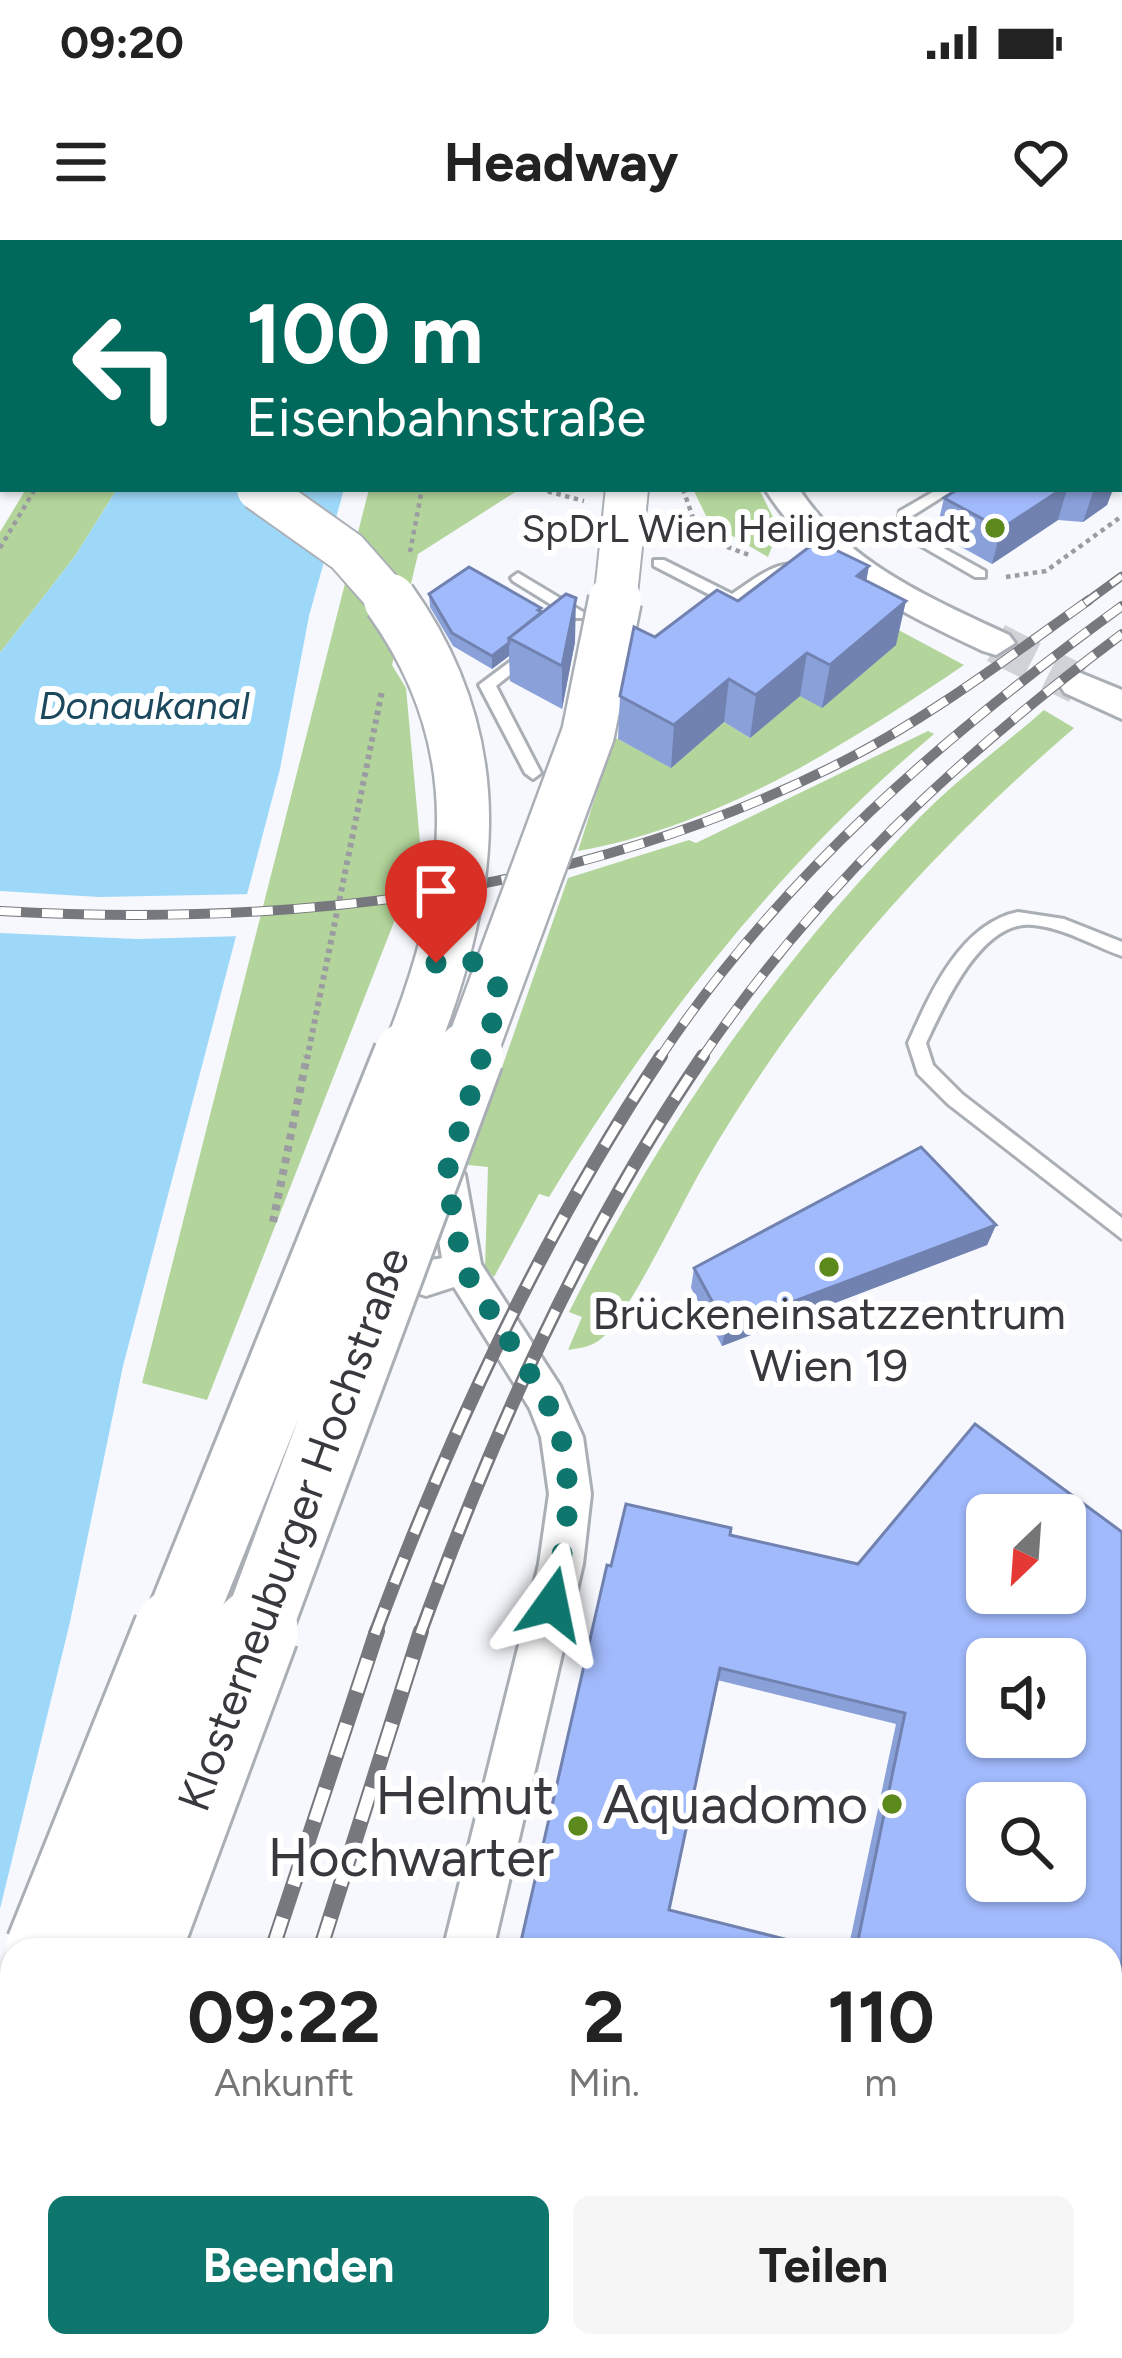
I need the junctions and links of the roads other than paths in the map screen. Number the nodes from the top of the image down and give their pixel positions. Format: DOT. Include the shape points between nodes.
graph roads {
  1 [pos="263,492"];
  2 [pos="627,492"];
  3 [pos="784,492"];
  4 [pos="943,492"];
  5 [pos="659,563"];
  6 [pos="847,563"];
  7 [pos="980,574"];
  8 [pos="518,578"];
  9 [pos="734,601"];
  10 [pos="578,615"];
  11 [pos="700,620"];
  12 [pos="560,629"];
  13 [pos="626,633"];
  14 [pos="542,643"];
  15 [pos="996,643"];
  16 [pos="1078,684"];
  17 [pos="1122,706"];
  18 [pos="533,773"];
  19 [pos="1122,949"];
  20 [pos="349,1161"];
  21 [pos="446,1175"];
  22 [pos="1122,1231"];
  23 [pos="463,1268"];
  24 [pos="53,1938"];
  25 [pos="143,1938"];
  26 [pos="471,1938"];
  1 -- 24 [label="highway, Klosterneuburger Hochstraße, bridge" via="325,530 408,620 441,680 464,775 455,910 423,1018"];
  2 -- 25 [label="highway, Klosterneuburger Hochstraße, bridge" via="622,561 588,734"];
  3 -- 6 [label="street" via="801,521"];
  4 -- 7 [label="lane" via="905,514 904,532"];
  5 -- 9 [label="lane"];
  6 -- 9 [label="lane" via="781,569"];
  6 -- 15 [label="street"];
  8 -- 10 [label="lane"];
  9 -- 11 [label="lane"];
  10 -- 12 [label="lane"];
  10 -- 13 [label="lane"];
  14 -- 18 [label="lane" via="487,685"];
  16 -- 17 [label="street"];
  19 -- 22 [label="lane" via="1034,919 1004,921 933,1008 917,1043 925,1069 955,1099"];
  20 -- 21 [label="street" via="403,1153"];
  20 -- 21 [label="street" via="415,996 436,963 468,959 494,974 500,996"];
  20 -- 23 [label="street" via="327,1227 359,1259 426,1279"];
  21 -- 23 [label="street"];
  23 -- 26 [label="street" via="546,1399 567,1456 570,1494 561,1564"];
}
